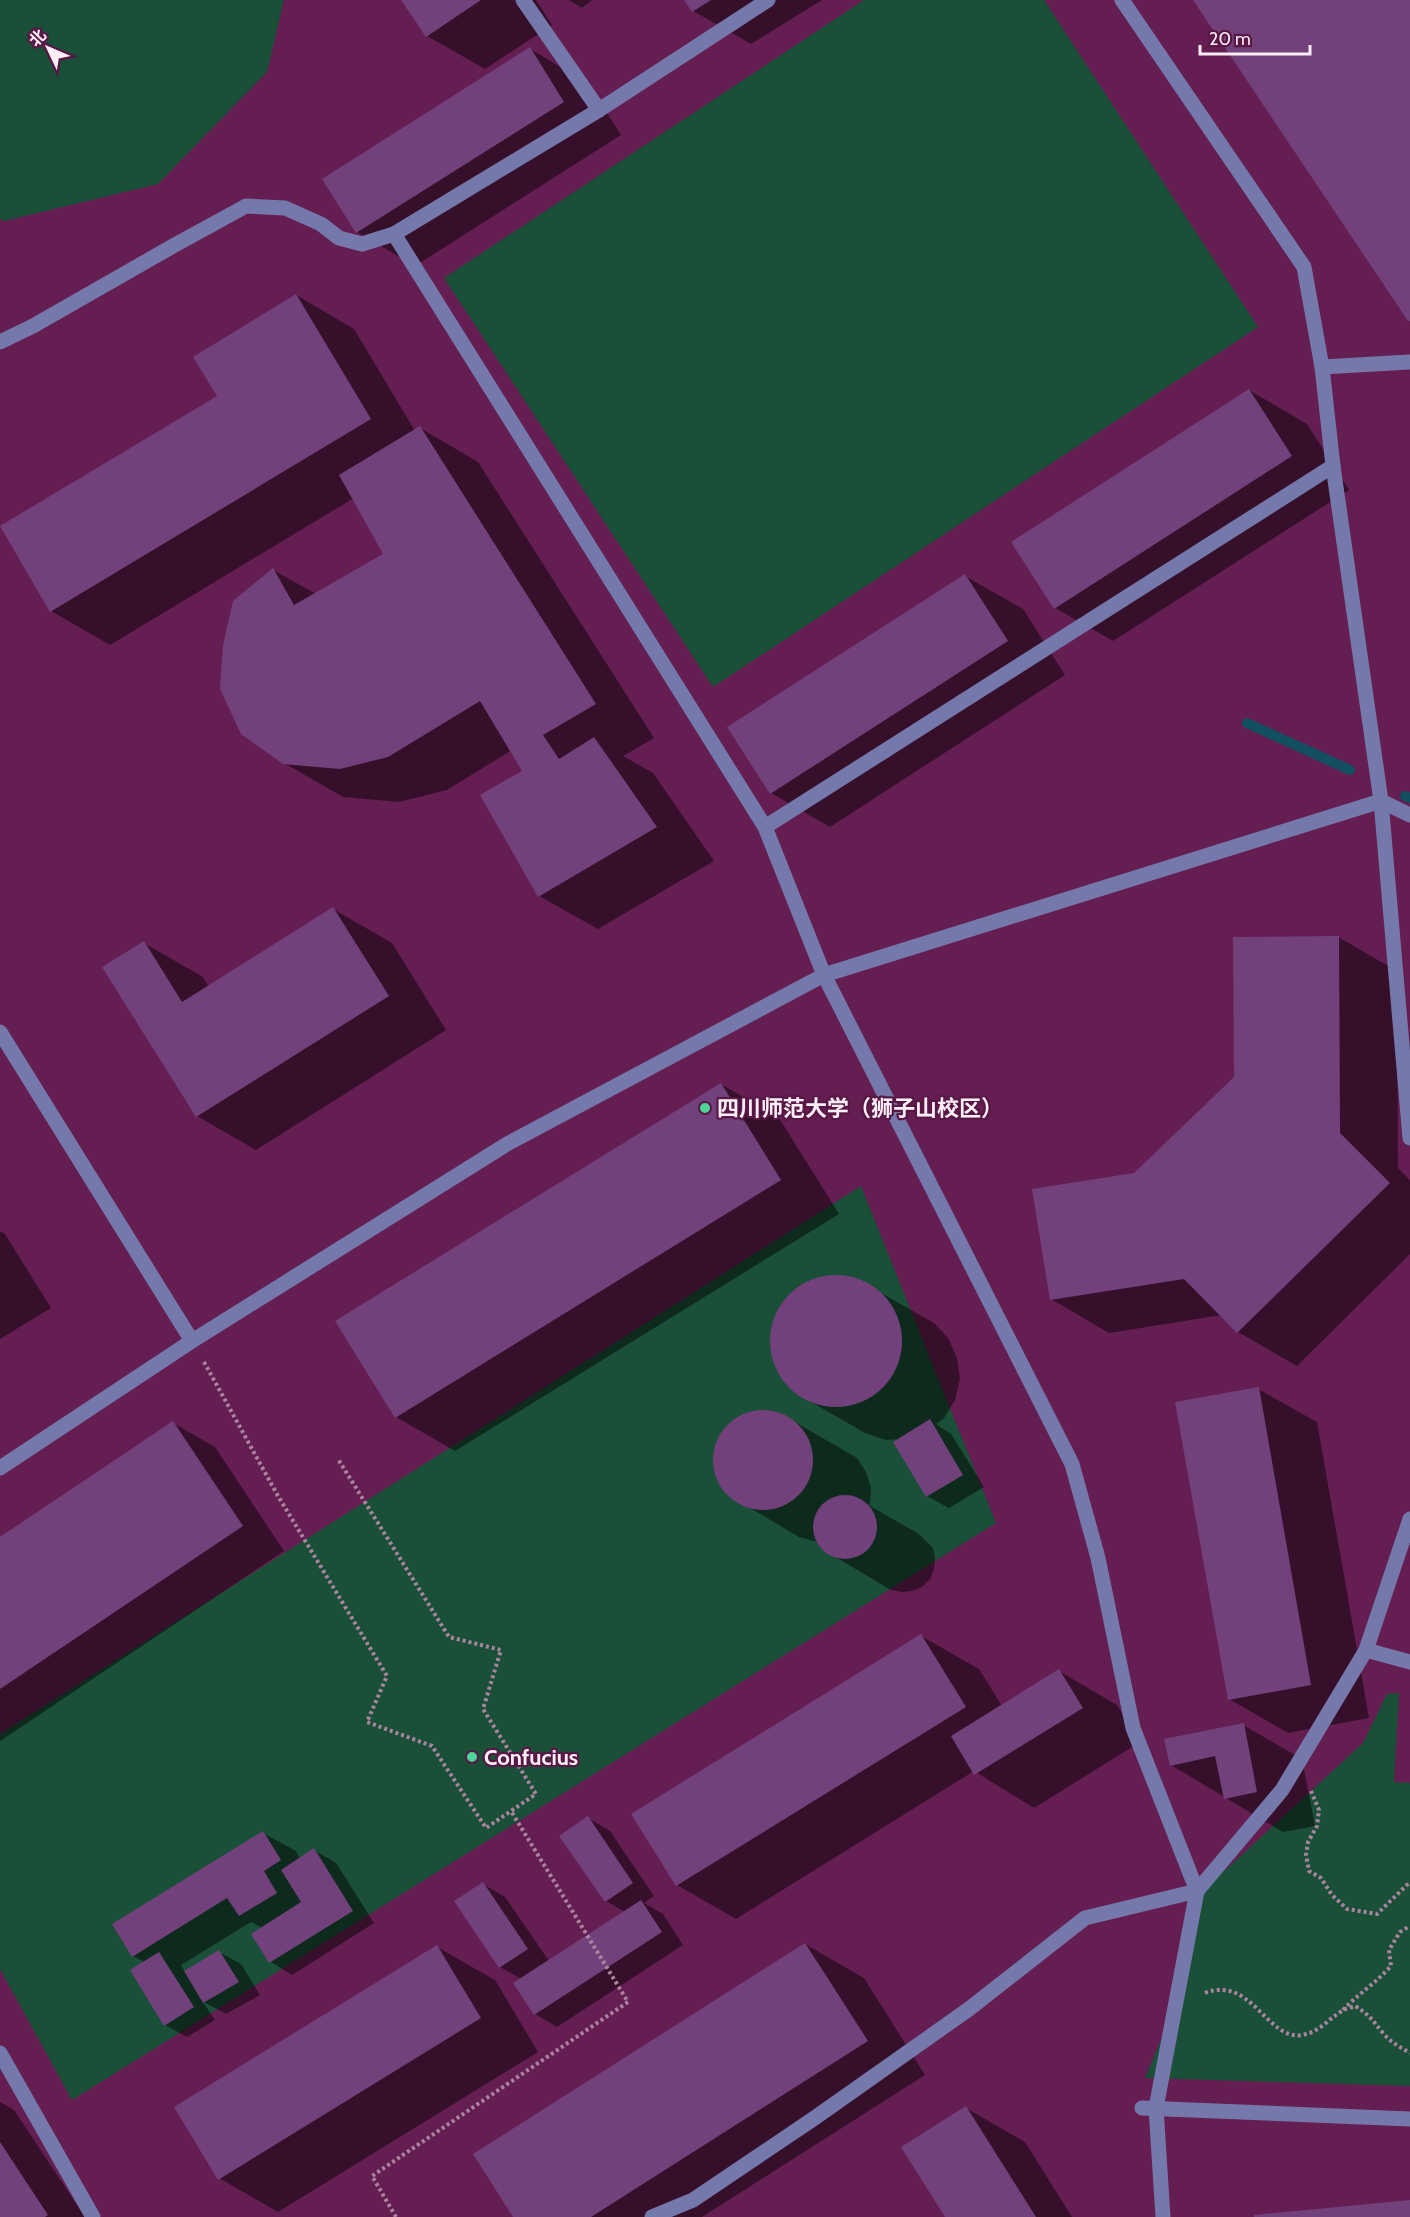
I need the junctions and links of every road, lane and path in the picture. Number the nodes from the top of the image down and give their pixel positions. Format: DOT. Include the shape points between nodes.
graph roads {
  1 [pos="523,0"];
  2 [pos="768,0"];
  3 [pos="1122,0"];
  4 [pos="598,110"];
  5 [pos="394,234"];
  6 [pos="0,342"];
  7 [pos="1410,362"];
  8 [pos="1322,367"];
  9 [pos="1333,466"];
  10 [pos="1381,801"];
  11 [pos="1410,815"];
  12 [pos="765,827"];
  13 [pos="824,975"];
  14 [pos="2,1039"];
  15 [pos="1410,1138"];
  16 [pos="192,1341"];
  17 [pos="338,1459"];
  18 [pos="0,1468"];
  19 [pos="1410,1519"];
  20 [pos="1366,1650"];
  21 [pos="1410,1662"];
  22 [pos="1311,1790"];
  23 [pos="511,1811"];
  24 [pos="1410,1882"];
  25 [pos="1197,1891"];
  26 [pos="1410,1926"];
  27 [pos="1176,2004"];
  28 [pos="1342,2010"];
  29 [pos="0,2053"];
  30 [pos="1410,2053"];
  31 [pos="1149,2108"];
  32 [pos="1410,2119"];
  33 [pos="93,2217"];
  34 [pos="396,2217"];
  35 [pos="652,2217"];
  36 [pos="1163,2217"];
  1 -- 4 [label="lane"];
  2 -- 4 [label="lane"];
  3 -- 8 [label="lane" via="1304,267"];
  4 -- 5 [label="lane"];
  5 -- 6 [label="lane" via="362,244 339,238 321,224 285,208 246,206"];
  5 -- 12 [label="lane"];
  7 -- 8 [label="lane"];
  8 -- 9 [label="lane"];
  9 -- 10 [label="lane"];
  9 -- 12 [label="lane"];
  10 -- 11 [label="lane"];
  10 -- 13 [label="lane"];
  10 -- 15 [label="lane"];
  12 -- 13 [label="lane"];
  13 -- 16 [label="lane" via="507,1144"];
  13 -- 25 [label="lane" via="1072,1464 1098,1558 1133,1728"];
  14 -- 16 [label="lane"];
  16 -- 18 [label="lane"];
  16 -- 23 [label="path" via="278,1496 387,1676 367,1722 432,1746 486,1828"];
  17 -- 23 [label="path" via="449,1637 501,1650 483,1709 536,1794"];
  19 -- 20 [label="lane"];
  20 -- 21 [label="lane"];
  20 -- 25 [label="lane" via="1282,1790"];
  22 -- 24 [label="path" via="1319,1810 1317,1826 1308,1842 1309,1871 1347,1909 1377,1914"];
  23 -- 34 [label="path" via="628,2002 372,2176"];
  25 -- 27 [label="lane"];
  25 -- 35 [label="lane" via="1085,1918 969,2009 816,2117 693,2200"];
  26 -- 28 [label="path" via="1400,1932 1389,1950 1391,1966"];
  27 -- 28 [label="path" via="1220,1989 1240,1994 1282,2030 1300,2035 1320,2028"];
  27 -- 31 [label="lane"];
  28 -- 30 [label="path" via="1355,2006 1369,2014 1388,2038"];
  29 -- 33 [label="lane"];
  31 -- 32 [label="lane"];
  31 -- 36 [label="lane"];
}
